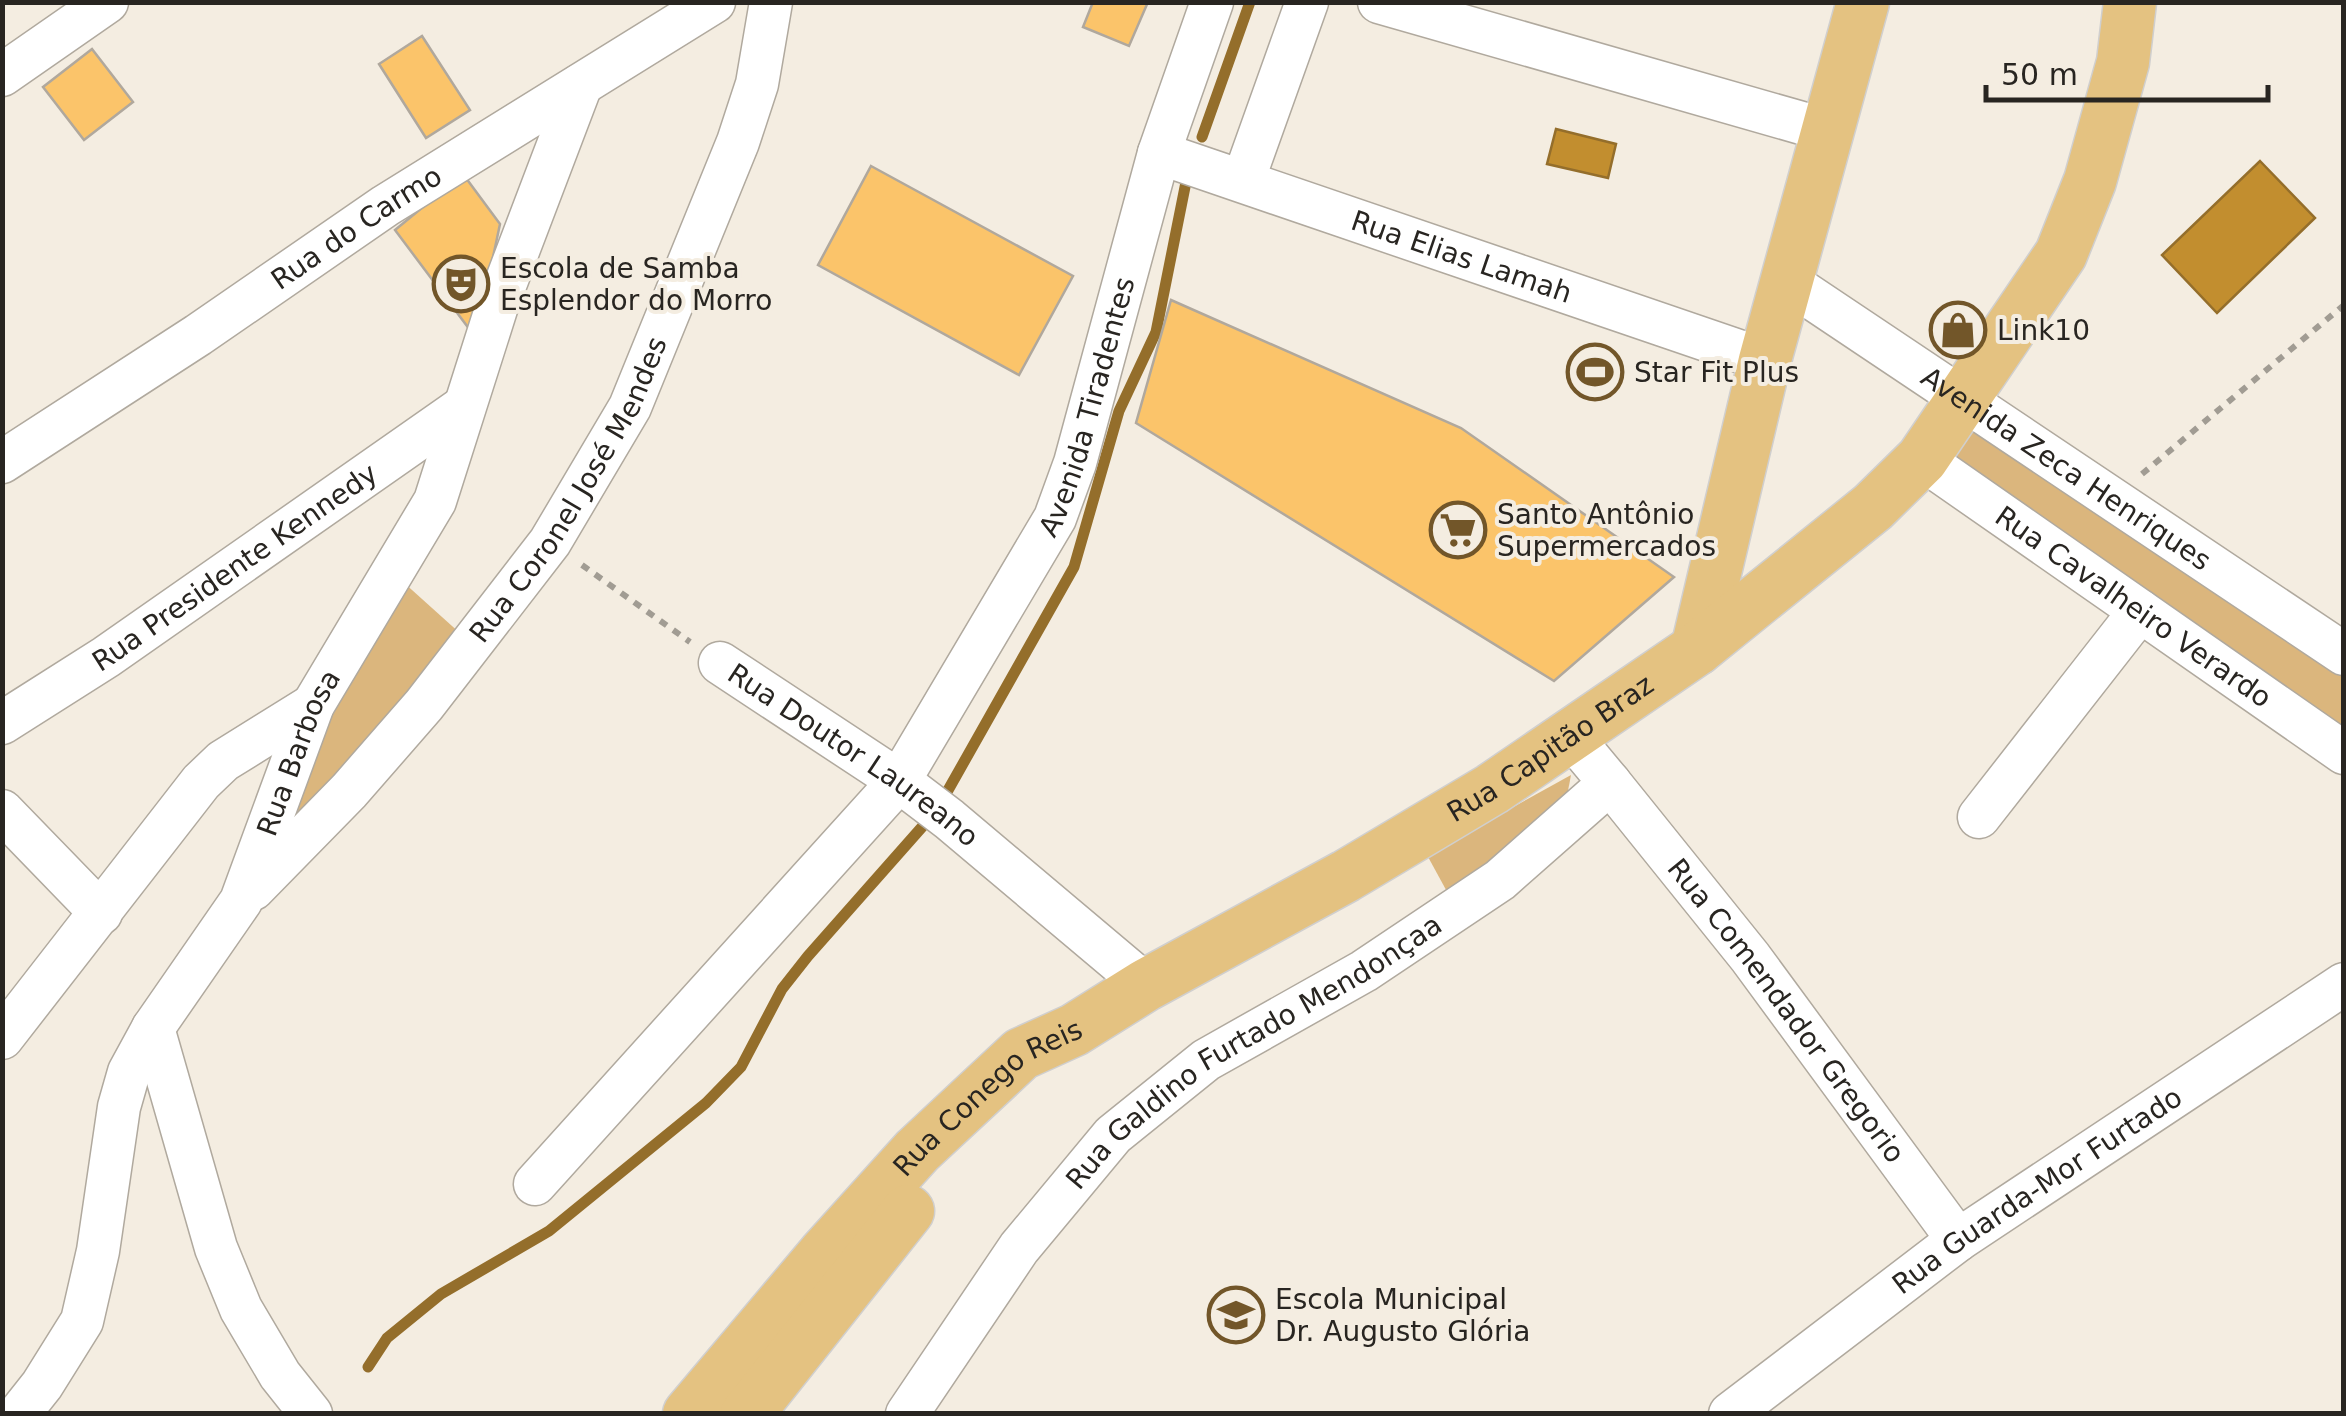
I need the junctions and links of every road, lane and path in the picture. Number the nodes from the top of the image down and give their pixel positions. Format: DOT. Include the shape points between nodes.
graph roads {
  1 [pos="107,2"];
  2 [pos="714,2"];
  3 [pos="771,2"];
  4 [pos="1212,2"];
  5 [pos="1307,2"];
  6 [pos="1379,2"];
  7 [pos="1863,2"];
  8 [pos="2130,2"];
  9 [pos="2,76"];
  10 [pos="581,84"];
  11 [pos="1826,130"];
  12 [pos="1159,153"];
  13 [pos="1243,181"];
  14 [pos="1788,282"];
  15 [pos="2344,304"];
  16 [pos="1765,360"];
  17 [pos="1966,399"];
  18 [pos="462,408"];
  19 [pos="1922,459"];
  20 [pos="2,462"];
  21 [pos="2114,498"];
  22 [pos="550,542"];
  23 [pos="2140,611"];
  24 [pos="1697,649"];
  25 [pos="2344,654"];
  26 [pos="720,662"];
  27 [pos="313,705"];
  28 [pos="2,723"];
  29 [pos="1570,736"];
  30 [pos="2344,753"];
  31 [pos="899,781"];
  32 [pos="1610,783"];
  33 [pos="2,811"];
  34 [pos="1979,817"];
  35 [pos="241,901"];
  36 [pos="101,913"];
  37 [pos="1146,984"];
  38 [pos="2344,984"];
  39 [pos="152,1028"];
  40 [pos="1074,1030"];
  41 [pos="2,1038"];
  42 [pos="535,1184"];
  43 [pos="1958,1240"];
  44 [pos="1738,1411"];
  45 [pos="20,1414"];
  46 [pos="311,1414"];
  47 [pos="689,1414"];
  48 [pos="747,1414"];
  49 [pos="907,1414"];
  1 -- 9 [label="street"];
  2 -- 10 [label="street, Rua do Carmo"];
  3 -- 22 [label="street, Rua Coronel José Mendes" via="758,84 660,337 630,407"];
  4 -- 12 [label="street, Avenida Tiradentes"];
  5 -- 13 [label="street"];
  6 -- 11 [label="street"];
  7 -- 11 [label="main road"];
  8 -- 17 [label="main road" via="2123,62 2061,254"];
  10 -- 18 [label="street, Rua Barbosa"];
  10 -- 20 [label="street, Rua do Carmo"];
  11 -- 14 [label="main road"];
  12 -- 13 [label="street, Rua Elias Lamah"];
  12 -- 31 [label="street, Avenida Tiradentes" via="1076,463 1055,518"];
  13 -- 16 [label="street, Rua Elias Lamah"];
  14 -- 16 [label="main road"];
  14 -- 17 [label="street, Avenida Zeca Henriques"];
  15 -- 21 [label="path"];
  16 -- 24 [label="main road"];
  17 -- 19 [label="main road"];
  17 -- 21 [label="street, Avenida Zeca Henriques"];
  18 -- 27 [label="street, Rua Barbosa" via="434,501"];
  18 -- 28 [label="street, Rua Presidente Kennedy"];
  19 -- 23 [label="street, Rua Cavalheiro Verardo"];
  19 -- 24 [label="main road"];
  21 -- 25 [label="street, Avenida Zeca Henriques"];
  22 -- 26 [label="path, Rua Doutor Laureano"];
  22 -- 35 [label="street, Rua Coronel José Mendes" via="424,706"];
  23 -- 30 [label="street, Rua Cavalheiro Verardo"];
  23 -- 34 [label="street"];
  24 -- 29 [label="main road, Rua Capitão Braz"];
  26 -- 31 [label="street, Rua Doutor Laureano"];
  27 -- 35 [label="street, Rua Barbosa"];
  27 -- 36 [label="street" via="200,782"];
  29 -- 32 [label="street"];
  29 -- 37 [label="main road, Rua Capitão Braz" via="1451,816"];
  31 -- 37 [label="street, Rua Doutor Laureano"];
  31 -- 42 [label="street, Avenida Tiradentes"];
  32 -- 43 [label="street, Rua Comendador Gregorio" via="1750,957"];
  32 -- 49 [label="street, Rua Galdino Furtado Mendonçaa" via="1500,880 1364,971 1206,1060 1114,1135 1020,1248"];
  33 -- 36 [label="street"];
  35 -- 39 [label="street, Rua Barbosa"];
  36 -- 41 [label="street"];
  37 -- 40 [label="main road, Rua Capitão Braz"];
  38 -- 43 [label="street, Rua Guarda-Mor Furtado"];
  39 -- 45 [label="street, Rua Barbosa" via="119,1107 82,1321"];
  39 -- 46 [label="street" via="216,1248 241,1309"];
  40 -- 47 [label="main road, Rua Conego Reis" via="1020,1054 916,1152"];
  40 -- 48 [label="main road, Rua Conego Reis" via="941,1170"];
  43 -- 44 [label="street, Rua Guarda-Mor Furtado"];
}
